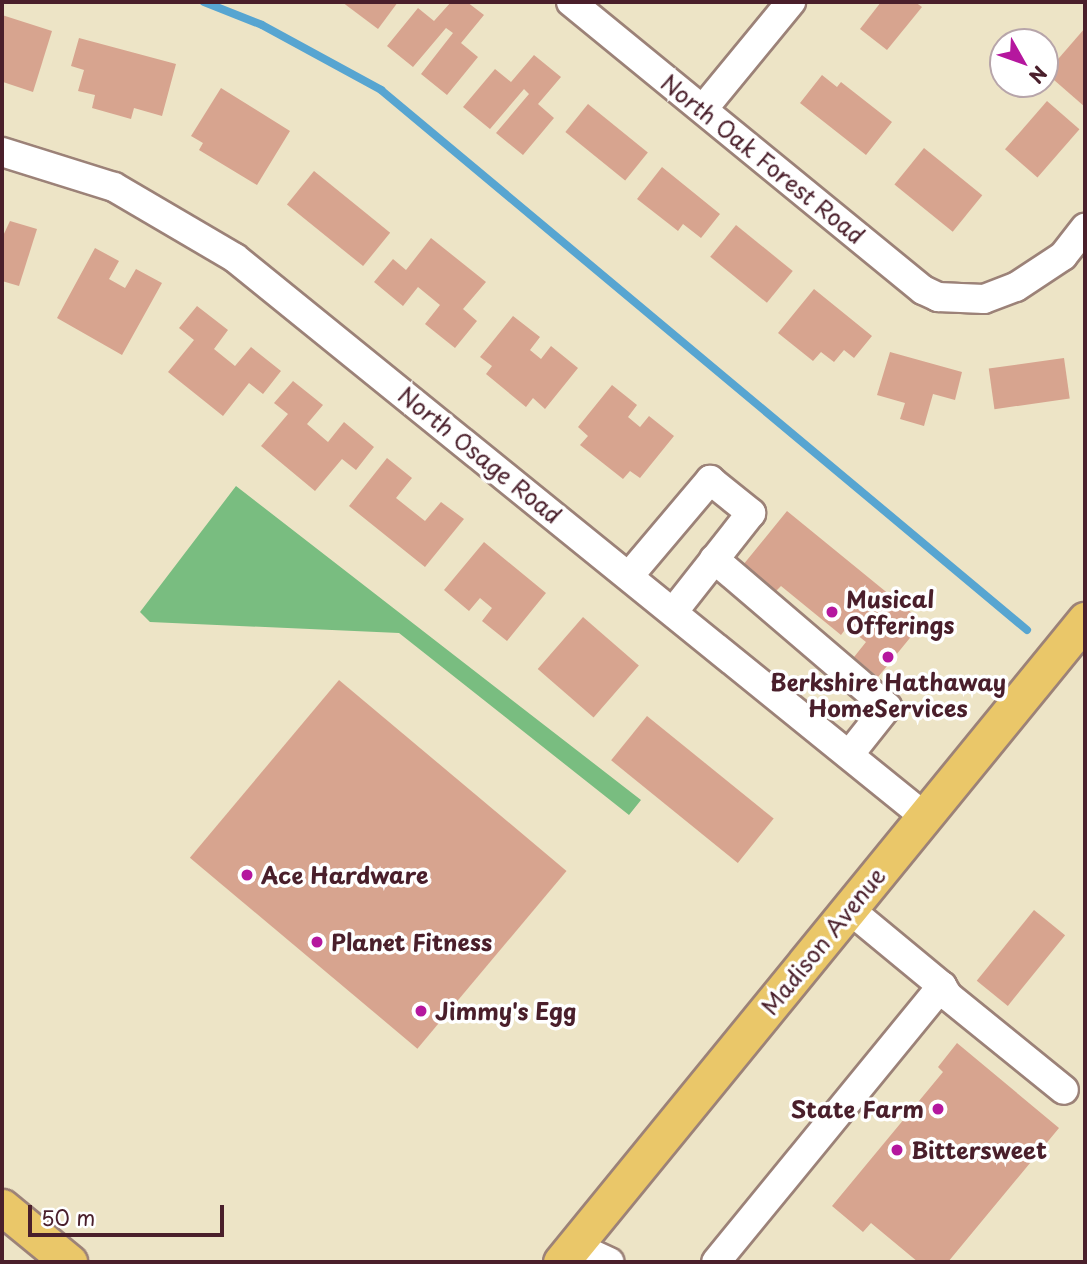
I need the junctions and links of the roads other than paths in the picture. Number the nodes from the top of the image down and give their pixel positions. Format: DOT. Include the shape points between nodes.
graph roads {
  1 [pos="571,2"];
  2 [pos="791,2"];
  3 [pos="702,109"];
  4 [pos="2,152"];
  5 [pos="1085,228"];
  6 [pos="714,559"];
  7 [pos="629,576"];
  8 [pos="673,612"];
  9 [pos="1085,620"];
  10 [pos="849,755"];
  11 [pos="925,817"];
  12 [pos="849,909"];
  13 [pos="942,986"];
  14 [pos="1064,1090"];
  15 [pos="2,1207"];
  16 [pos="568,1254"];
  17 [pos="53,1257"];
  18 [pos="609,1262"];
  19 [pos="716,1262"];
  1 -- 3 [label="street, North Oak Forest Road"];
  2 -- 3 [label="street"];
  3 -- 5 [label="street, North Oak Forest Road" via="923,290 962,302 984,299 1042,273"];
  4 -- 7 [label="street, North Osage Road" via="114,187 226,251"];
  6 -- 7 [label="street" via="751,513 710,480"];
  6 -- 8 [label="street"];
  6 -- 10 [label="street" via="887,707"];
  7 -- 8 [label="street, North Osage Road"];
  8 -- 10 [label="street, North Osage Road"];
  9 -- 11 [label="main road, Madison Avenue"];
  10 -- 11 [label="street, North Osage Road"];
  11 -- 12 [label="main road, Madison Avenue"];
  12 -- 13 [label="street"];
  12 -- 16 [label="main road, Madison Avenue"];
  13 -- 14 [label="street" via="947,996"];
  13 -- 19 [label="street"];
  15 -- 17 [label="main road"];
  16 -- 18 [label="street"];
}
